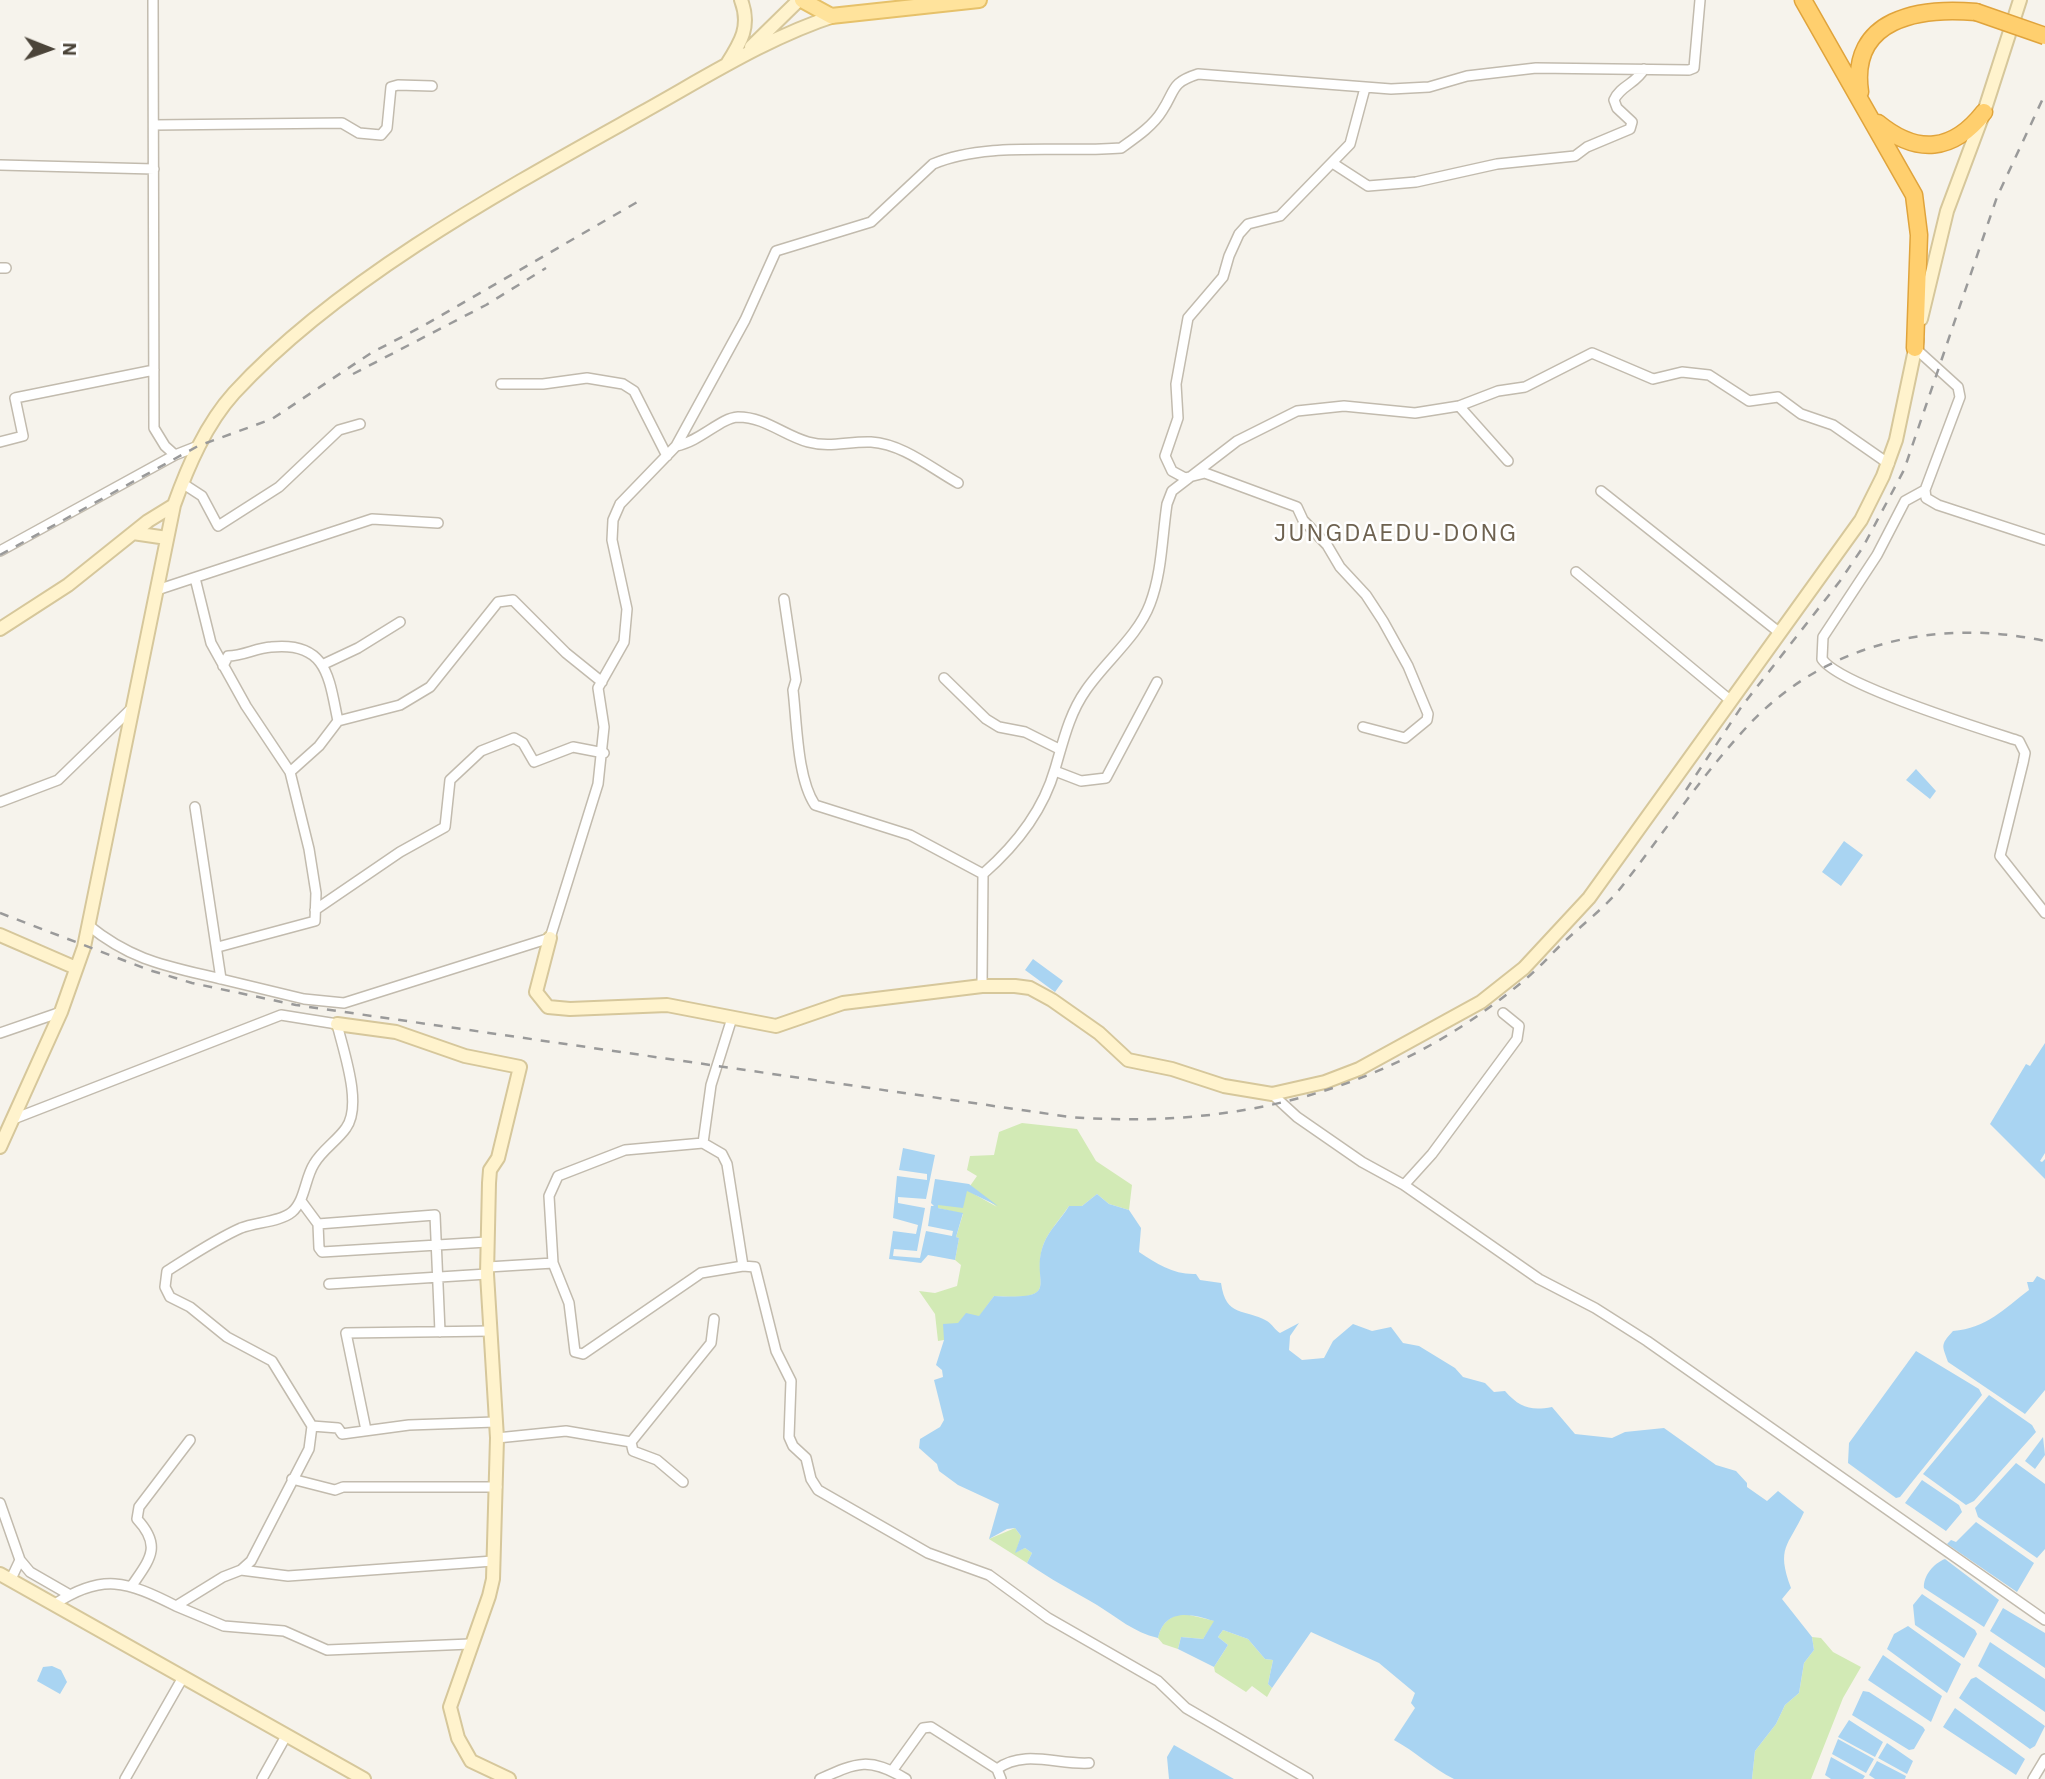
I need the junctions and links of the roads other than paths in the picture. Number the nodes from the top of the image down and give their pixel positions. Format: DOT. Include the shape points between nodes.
graph roads {
  1 [pos="153,0"];
  2 [pos="741,0"];
  3 [pos="801,0"];
  4 [pos="853,0"];
  5 [pos="979,0"];
  6 [pos="1700,0"];
  7 [pos="1803,0"];
  8 [pos="1931,0"];
  9 [pos="2020,0"];
  10 [pos="815,5"];
  11 [pos="1976,12"];
  12 [pos="838,15"];
  13 [pos="2045,36"];
  14 [pos="741,57"];
  15 [pos="725,67"];
  16 [pos="1644,69"];
  17 [pos="432,86"];
  18 [pos="1365,88"];
  19 [pos="1866,108"];
  20 [pos="1984,112"];
  21 [pos="154,125"];
  22 [pos="1334,164"];
  23 [pos="0,165"];
  24 [pos="154,169"];
  25 [pos="1915,348"];
  26 [pos="154,370"];
  27 [pos="500,384"];
  28 [pos="1459,406"];
  29 [pos="360,424"];
  30 [pos="0,442"];
  31 [pos="198,446"];
  32 [pos="676,446"];
  33 [pos="175,455"];
  34 [pos="667,456"];
  35 [pos="1507,461"];
  36 [pos="1889,464"];
  37 [pos="1185,478"];
  38 [pos="182,483"];
  39 [pos="958,483"];
  40 [pos="1601,491"];
  41 [pos="1925,491"];
  42 [pos="174,505"];
  43 [pos="438,523"];
  44 [pos="133,533"];
  45 [pos="167,538"];
  46 [pos="2045,540"];
  47 [pos="0,551"];
  48 [pos="1576,572"];
  49 [pos="195,578"];
  50 [pos="157,590"];
  51 [pos="784,599"];
  52 [pos="400,622"];
  53 [pos="0,629"];
  54 [pos="1780,633"];
  55 [pos="324,664"];
  56 [pos="223,666"];
  57 [pos="944,678"];
  58 [pos="602,682"];
  59 [pos="1157,682"];
  60 [pos="1730,700"];
  61 [pos="131,709"];
  62 [pos="338,721"];
  63 [pos="1363,727"];
  64 [pos="1059,749"];
  65 [pos="604,753"];
  66 [pos="1055,771"];
  67 [pos="290,772"];
  68 [pos="0,802"];
  69 [pos="195,807"];
  70 [pos="983,874"];
  71 [pos="316,910"];
  72 [pos="2045,913"];
  73 [pos="88,925"];
  74 [pos="0,935"];
  75 [pos="550,938"];
  76 [pos="218,947"];
  77 [pos="76,968"];
  78 [pos="221,979"];
  79 [pos="982,986"];
  80 [pos="61,1012"];
  81 [pos="1503,1013"];
  82 [pos="732,1018"];
  83 [pos="337,1024"];
  84 [pos="0,1032"];
  85 [pos="1272,1094"];
  86 [pos="11,1120"];
  87 [pos="703,1143"];
  88 [pos="0,1147"];
  89 [pos="1404,1185"];
  90 [pos="301,1201"];
  91 [pos="318,1224"];
  92 [pos="487,1242"];
  93 [pos="437,1244"];
  94 [pos="554,1263"];
  95 [pos="743,1266"];
  96 [pos="487,1270"];
  97 [pos="438,1277"];
  98 [pos="329,1284"];
  99 [pos="714,1319"];
  100 [pos="491,1331"];
  101 [pos="440,1332"];
  102 [pos="495,1422"];
  103 [pos="312,1426"];
  104 [pos="366,1430"];
  105 [pos="497,1438"];
  106 [pos="190,1440"];
  107 [pos="631,1442"];
  108 [pos="292,1479"];
  109 [pos="683,1482"];
  110 [pos="497,1487"];
  111 [pos="0,1503"];
  112 [pos="20,1560"];
  113 [pos="493,1560"];
  114 [pos="241,1570"];
  115 [pos="5,1576"];
  116 [pos="131,1587"];
  117 [pos="69,1595"];
  118 [pos="55,1604"];
  119 [pos="176,1606"];
  120 [pos="2045,1620"];
  121 [pos="470,1644"];
  122 [pos="183,1679"];
  123 [pos="286,1736"];
  124 [pos="2045,1759"];
  125 [pos="1089,1763"];
  126 [pos="998,1769"];
  127 [pos="892,1770"];
  128 [pos="125,1779"];
  129 [pos="262,1779"];
  130 [pos="364,1779"];
  131 [pos="509,1779"];
  132 [pos="820,1779"];
  133 [pos="906,1779"];
  134 [pos="1001,1779"];
  135 [pos="1308,1779"];
  136 [pos="2033,1779"];
  1 -- 21 [label="street"];
  2 -- 15 [label="street" via="746,26"];
  3 -- 10 [label="main road"];
  3 -- 14 [label="street"];
  4 -- 12 [label="main road"];
  5 -- 12 [label="main road"];
  6 -- 16 [label="street" via="1694,68"];
  7 -- 19 [label="highway"];
  8 -- 11 [label="highway"];
  9 -- 20 [label="street"];
  10 -- 12 [label="main road"];
  11 -- 13 [label="highway, bridge"];
  11 -- 19 [label="highway" via="1925,10 1882,30 1860,64 1858,78"];
  12 -- 14 [label="street"];
  14 -- 15 [label="street"];
  15 -- 31 [label="street" via="524,179 377,274 274,353 233,395"];
  16 -- 18 [label="street" via="1536,68 1467,76 1429,87"];
  16 -- 22 [label="street" via="1614,100 1632,122 1630,129 1575,156 1368,186"];
  17 -- 21 [label="street" via="391,88 387,128 381,135 359,133 342,123"];
  18 -- 22 [label="street" via="1350,144"];
  18 -- 32 [label="street" via="1198,74 1177,83 1163,110 1121,148 971,153 933,164 871,222 776,251 745,320"];
  19 -- 20 [label="highway" via="1886,130 1927,146 1952,141"];
  19 -- 25 [label="highway" via="1906,176 1918,214"];
  20 -- 25 [label="street" via="1947,211"];
  21 -- 24 [label="street"];
  22 -- 37 [label="street" via="1280,216 1248,224 1228,256 1223,277 1188,318 1176,384 1178,418 1165,456 1172,471"];
  23 -- 24 [label="street"];
  24 -- 26 [label="street"];
  25 -- 36 [label="street"];
  25 -- 41 [label="street" via="1958,387 1960,397"];
  26 -- 30 [label="street" via="15,398 23,436"];
  26 -- 33 [label="street" via="154,428"];
  27 -- 34 [label="street" via="587,379 623,384 634,391"];
  28 -- 35 [label="street"];
  28 -- 36 [label="street" via="1498,391 1525,387 1599,353 1626,370 1653,379 1695,371 1723,381 1749,401 1778,397 1801,414 1833,425"];
  28 -- 37 [label="street" via="1415,413 1343,406 1297,411 1237,442"];
  29 -- 38 [label="street" via="339,430 279,487 218,526 202,496"];
  31 -- 33 [label="street"];
  31 -- 38 [label="street"];
  32 -- 34 [label="street"];
  32 -- 39 [label="street" via="693,442 726,419 739,417 770,423 791,436 822,445 869,442 900,449"];
  33 -- 47 [label="street"];
  34 -- 58 [label="street" via="620,504 613,520 626,626 624,642"];
  36 -- 54 [label="street" via="1844,547"];
  37 -- 63 [label="street" via="1205,473 1297,507 1366,595 1408,666 1428,714 1405,738"];
  37 -- 64 [label="street" via="1167,504 1149,608 1084,691"];
  38 -- 42 [label="street"];
  40 -- 54 [label="street"];
  41 -- 46 [label="street" via="1931,502"];
  41 -- 72 [label="street" via="1905,501 1877,555 1823,637 1822,659 1836,673 2018,741 2025,753 2000,856"];
  42 -- 44 [label="street"];
  42 -- 45 [label="street"];
  43 -- 49 [label="street" via="372,519"];
  44 -- 45 [label="street"];
  44 -- 53 [label="street" via="68,585"];
  45 -- 50 [label="street"];
  48 -- 60 [label="street"];
  49 -- 50 [label="street"];
  49 -- 56 [label="street" via="211,643"];
  50 -- 61 [label="street"];
  51 -- 70 [label="street" via="801,753 814,805 910,835"];
  52 -- 55 [label="street"];
  54 -- 60 [label="street"];
  55 -- 56 [label="street" via="297,649 270,647 228,656"];
  55 -- 62 [label="street"];
  56 -- 67 [label="street"];
  57 -- 64 [label="street" via="985,719"];
  58 -- 62 [label="street" via="513,600 507,600 498,602 418,696"];
  58 -- 65 [label="street" via="597,695"];
  59 -- 66 [label="street" via="1106,778 1081,781"];
  60 -- 85 [label="street" via="1588,898 1524,968 1481,1002 1359,1069"];
  61 -- 68 [label="street" via="58,780"];
  61 -- 73 [label="street"];
  62 -- 67 [label="street"];
  64 -- 66 [label="street"];
  65 -- 71 [label="street" via="573,747 534,762 523,743 514,738 481,751 450,780 445,827"];
  65 -- 75 [label="street"];
  66 -- 70 [label="street" via="1034,817"];
  67 -- 71 [label="street" via="309,849"];
  69 -- 76 [label="street"];
  70 -- 79 [label="street"];
  71 -- 76 [label="street" via="315,921"];
  73 -- 77 [label="street"];
  73 -- 78 [label="street" via="115,947 162,965"];
  74 -- 77 [label="street"];
  75 -- 78 [label="street" via="344,1003 304,999"];
  75 -- 82 [label="street" via="536,992 548,1007 667,1005"];
  76 -- 78 [label="street"];
  77 -- 80 [label="street"];
  79 -- 82 [label="street" via="843,1003 776,1026"];
  79 -- 85 [label="street" via="1030,988 1080,1019 1128,1060"];
  80 -- 84 [label="street"];
  80 -- 86 [label="street"];
  81 -- 89 [label="street" via="1519,1026 1517,1039"];
  82 -- 87 [label="street" via="711,1085"];
  83 -- 86 [label="street" via="281,1015"];
  83 -- 90 [label="street" via="353,1098 351,1118 315,1160"];
  83 -- 92 [label="street" via="397,1031 465,1056 520,1067 498,1158 490,1170"];
  85 -- 89 [label="street" via="1362,1162"];
  86 -- 88 [label="street"];
  87 -- 94 [label="street" via="625,1150 558,1176 549,1196"];
  87 -- 95 [label="street" via="722,1154 727,1164"];
  89 -- 120 [label="street" via="1539,1279 1647,1341"];
  90 -- 91 [label="street"];
  90 -- 103 [label="street" via="291,1213 241,1228 167,1270 164,1277 170,1297 190,1307 227,1338 272,1361"];
  91 -- 93 [label="street" via="322,1252"];
  91 -- 93 [label="street" via="435,1215"];
  92 -- 93 [label="street"];
  92 -- 96 [label="street"];
  93 -- 97 [label="street"];
  94 -- 95 [label="street" via="569,1303 573,1348 583,1354 701,1273"];
  94 -- 96 [label="street"];
  95 -- 135 [label="street" via="755,1267 776,1351 791,1381 789,1437 806,1458 818,1490 928,1553 989,1575 1048,1618 1158,1681 1186,1709"];
  96 -- 97 [label="street"];
  96 -- 100 [label="street"];
  97 -- 98 [label="street"];
  97 -- 101 [label="street"];
  99 -- 107 [label="street" via="711,1343"];
  100 -- 101 [label="street"];
  100 -- 102 [label="street"];
  101 -- 104 [label="street" via="346,1333"];
  102 -- 104 [label="street"];
  102 -- 105 [label="street"];
  103 -- 104 [label="street" via="338,1428 342,1434"];
  103 -- 108 [label="street" via="309,1449"];
  105 -- 107 [label="street" via="566,1431"];
  105 -- 110 [label="street"];
  106 -- 116 [label="street" via="139,1507 137,1519 152,1536 152,1548"];
  107 -- 109 [label="street" via="633,1451 657,1460"];
  108 -- 110 [label="street" via="335,1490"];
  108 -- 114 [label="street" via="251,1561"];
  110 -- 113 [label="street"];
  111 -- 112 [label="street"];
  112 -- 115 [label="street"];
  112 -- 117 [label="street" via="30,1572"];
  113 -- 114 [label="street" via="288,1576"];
  113 -- 121 [label="street" via="489,1596"];
  114 -- 119 [label="street"];
  115 -- 118 [label="street"];
  116 -- 117 [label="street" via="96,1584"];
  116 -- 119 [label="street"];
  117 -- 118 [label="street"];
  118 -- 122 [label="street"];
  119 -- 121 [label="street" via="224,1626 284,1631 327,1650"];
  121 -- 131 [label="street" via="452,1696 453,1721 471,1761"];
  122 -- 123 [label="street"];
  122 -- 128 [label="street"];
  123 -- 129 [label="street"];
  123 -- 130 [label="street"];
  124 -- 136 [label="street"];
  125 -- 126 [label="street" via="1019,1758"];
  126 -- 127 [label="street" via="931,1727 923,1728"];
  126 -- 134 [label="street"];
  127 -- 132 [label="street" via="853,1764"];
  127 -- 133 [label="street"];
}
